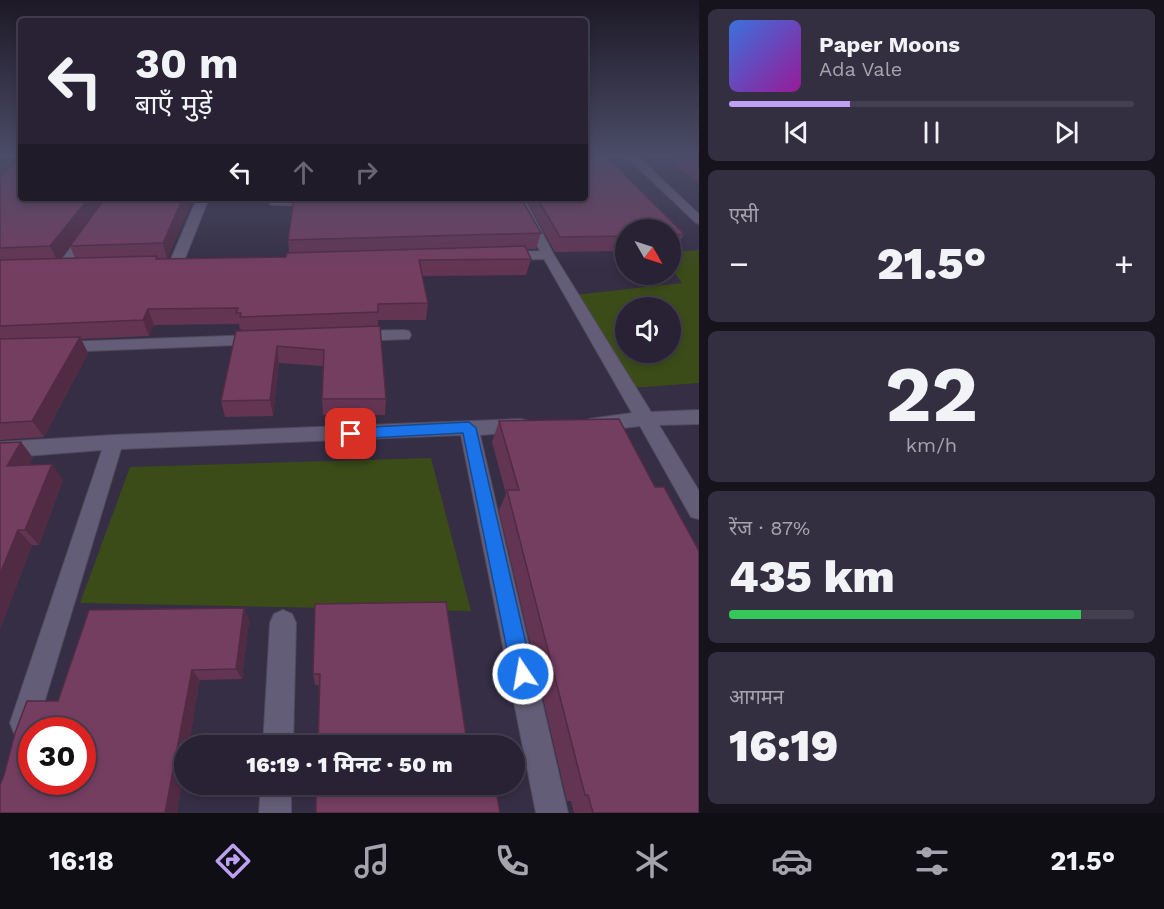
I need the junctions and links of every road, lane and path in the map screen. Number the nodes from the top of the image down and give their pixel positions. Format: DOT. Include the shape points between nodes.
graph roads {
  1 [pos="670,193"];
  2 [pos="112,201"];
  3 [pos="202,201"];
  4 [pos="516,201"];
  5 [pos="275,202"];
  6 [pos="333,202"];
  7 [pos="699,220"];
  8 [pos="548,255"];
  9 [pos="490,256"];
  10 [pos="176,266"];
  11 [pos="85,268"];
  12 [pos="404,335"];
  13 [pos="344,337"];
  14 [pos="273,339"];
  15 [pos="47,348"];
  16 [pos="699,417"];
  17 [pos="644,419"];
  18 [pos="581,425"];
  19 [pos="536,426"];
  20 [pos="469,428"];
  21 [pos="114,442"];
  22 [pos="0,450"];
  23 [pos="699,510"];
  24 [pos="283,623"];
  25 [pos="26,717"];
  26 [pos="278,735"];
  27 [pos="276,795"];
  28 [pos="275,813"];
  29 [pos="552,813"];
  1 -- 7 [label="street"];
  2 -- 11 [label="street" via="57,269"];
  3 -- 10 [label="street"];
  4 -- 8 [label="street"];
  5 -- 6 [label="street"];
  8 -- 9 [label="street"];
  8 -- 17 [label="street"];
  12 -- 13 [label="street"];
  14 -- 15 [label="street"];
  16 -- 17 [label="street"];
  17 -- 18 [label="street"];
  17 -- 23 [label="street"];
  19 -- 20 [label="street"];
  20 -- 21 [label="street"];
  20 -- 29 [label="street"];
  21 -- 22 [label="street"];
  21 -- 25 [label="street"];
  24 -- 26 [label="street"];
  27 -- 28 [label="street"];
}
